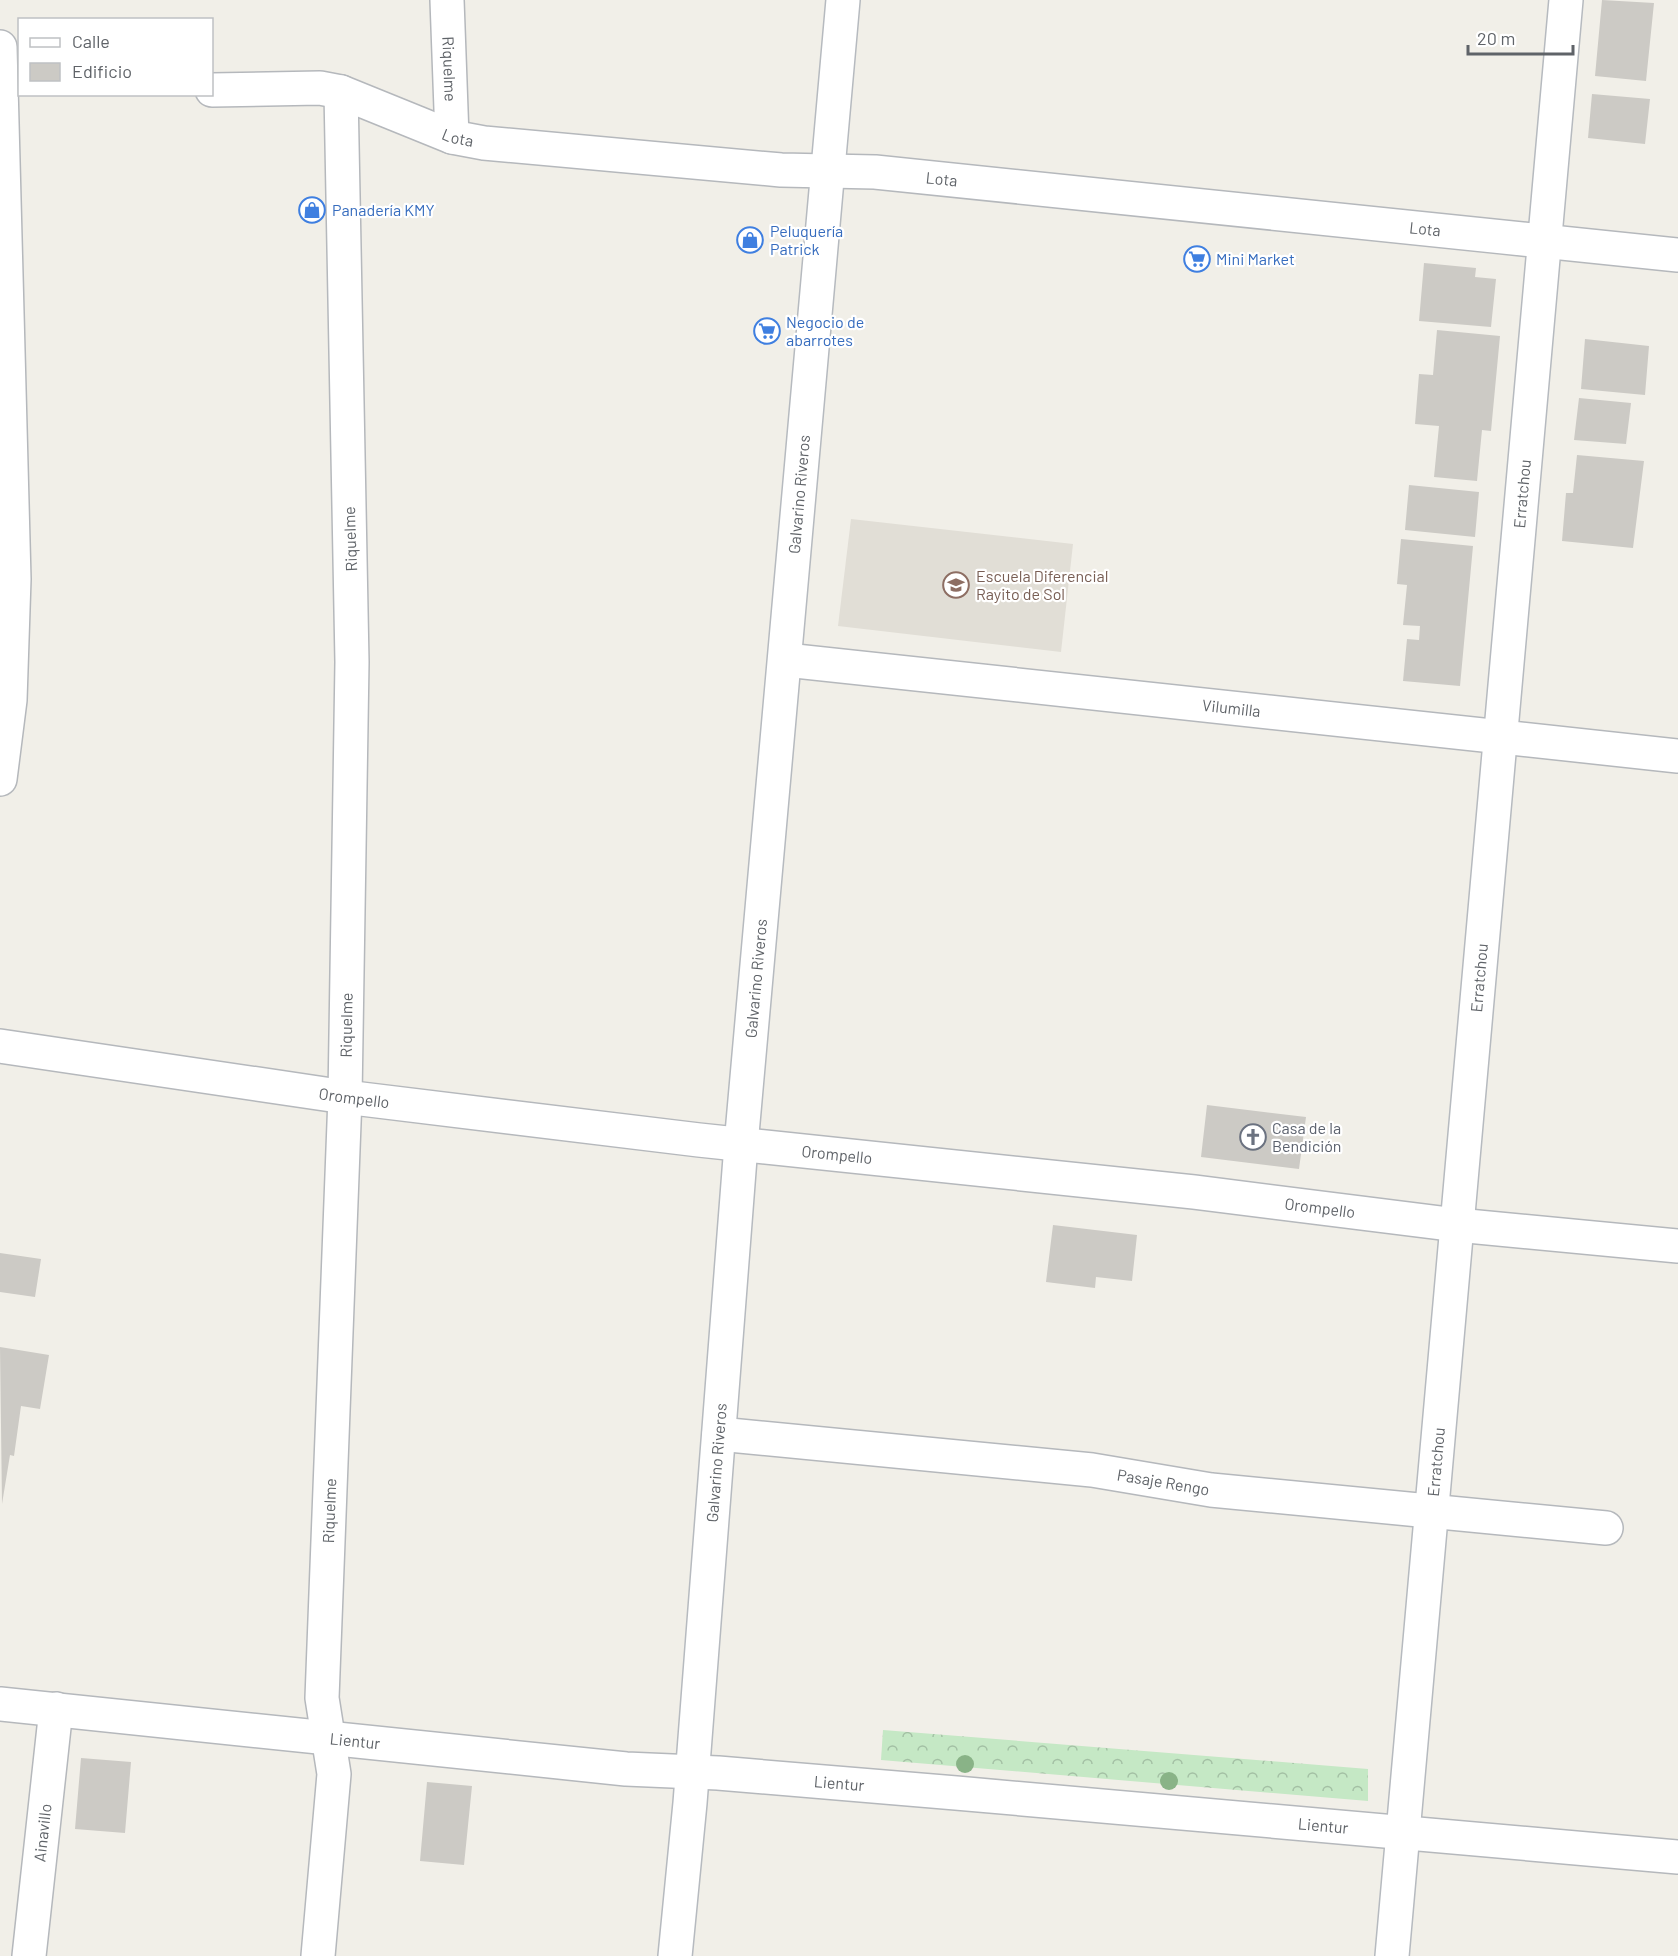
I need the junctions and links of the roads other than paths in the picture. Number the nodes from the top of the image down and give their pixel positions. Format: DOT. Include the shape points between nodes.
graph roads {
  1 [pos="447,0"];
  2 [pos="843,0"];
  3 [pos="1566,0"];
  4 [pos="0,47"];
  5 [pos="213,90"];
  6 [pos="341,92"];
  7 [pos="7,94"];
  8 [pos="452,137"];
  9 [pos="828,171"];
  10 [pos="1545,241"];
  11 [pos="1678,255"];
  12 [pos="786,660"];
  13 [pos="1501,737"];
  14 [pos="1678,756"];
  15 [pos="0,779"];
  16 [pos="0,1046"];
  17 [pos="345,1097"];
  18 [pos="741,1144"];
  19 [pos="1457,1225"];
  20 [pos="1678,1246"];
  21 [pos="719,1434"];
  22 [pos="1431,1512"];
  23 [pos="1606,1528"];
  24 [pos="0,1704"];
  25 [pos="56,1709"];
  26 [pos="327,1736"];
  27 [pos="692,1773"];
  28 [pos="1402,1831"];
  29 [pos="1678,1857"];
  30 [pos="29,1956"];
  31 [pos="318,1956"];
  32 [pos="675,1956"];
  33 [pos="1392,1956"];
  1 -- 8 [label="street, Riquelme"];
  2 -- 9 [label="street, Galvarino Riveros"];
  3 -- 10 [label="street, Erratchou"];
  4 -- 7 [label="street"];
  5 -- 6 [label="street, Lota" via="320,88"];
  6 -- 8 [label="street, Lota"];
  6 -- 17 [label="street, Riquelme" via="352,662"];
  7 -- 15 [label="street" via="14,648"];
  8 -- 9 [label="street, Lota" via="746,167"];
  9 -- 10 [label="street, Lota" via="875,172"];
  9 -- 12 [label="street, Galvarino Riveros"];
  10 -- 11 [label="street, Lota"];
  10 -- 13 [label="street, Erratchou"];
  12 -- 13 [label="street, Vilumilla"];
  12 -- 18 [label="street, Galvarino Riveros"];
  13 -- 14 [label="street, Vilumilla"];
  13 -- 19 [label="street, Erratchou"];
  16 -- 17 [label="street, Orompello"];
  17 -- 18 [label="street, Orompello"];
  17 -- 26 [label="street, Riquelme" via="322,1698"];
  18 -- 19 [label="street, Orompello"];
  18 -- 21 [label="street, Galvarino Riveros"];
  19 -- 20 [label="street, Orompello"];
  19 -- 22 [label="street, Erratchou"];
  21 -- 22 [label="street, Pasaje Rengo" via="1092,1470 1192,1488"];
  21 -- 27 [label="street, Galvarino Riveros"];
  22 -- 23 [label="street, Pasaje Rengo"];
  22 -- 28 [label="street, Erratchou"];
  24 -- 25 [label="street, Lientur"];
  25 -- 26 [label="street, Lientur"];
  25 -- 30 [label="street, Ainavillo"];
  26 -- 27 [label="street, Lientur"];
  26 -- 31 [label="street, Riquelme" via="334,1774"];
  27 -- 28 [label="street, Lientur"];
  27 -- 32 [label="street, Galvarino Riveros"];
  28 -- 29 [label="street, Lientur"];
  28 -- 33 [label="street, Erratchou"];
}
